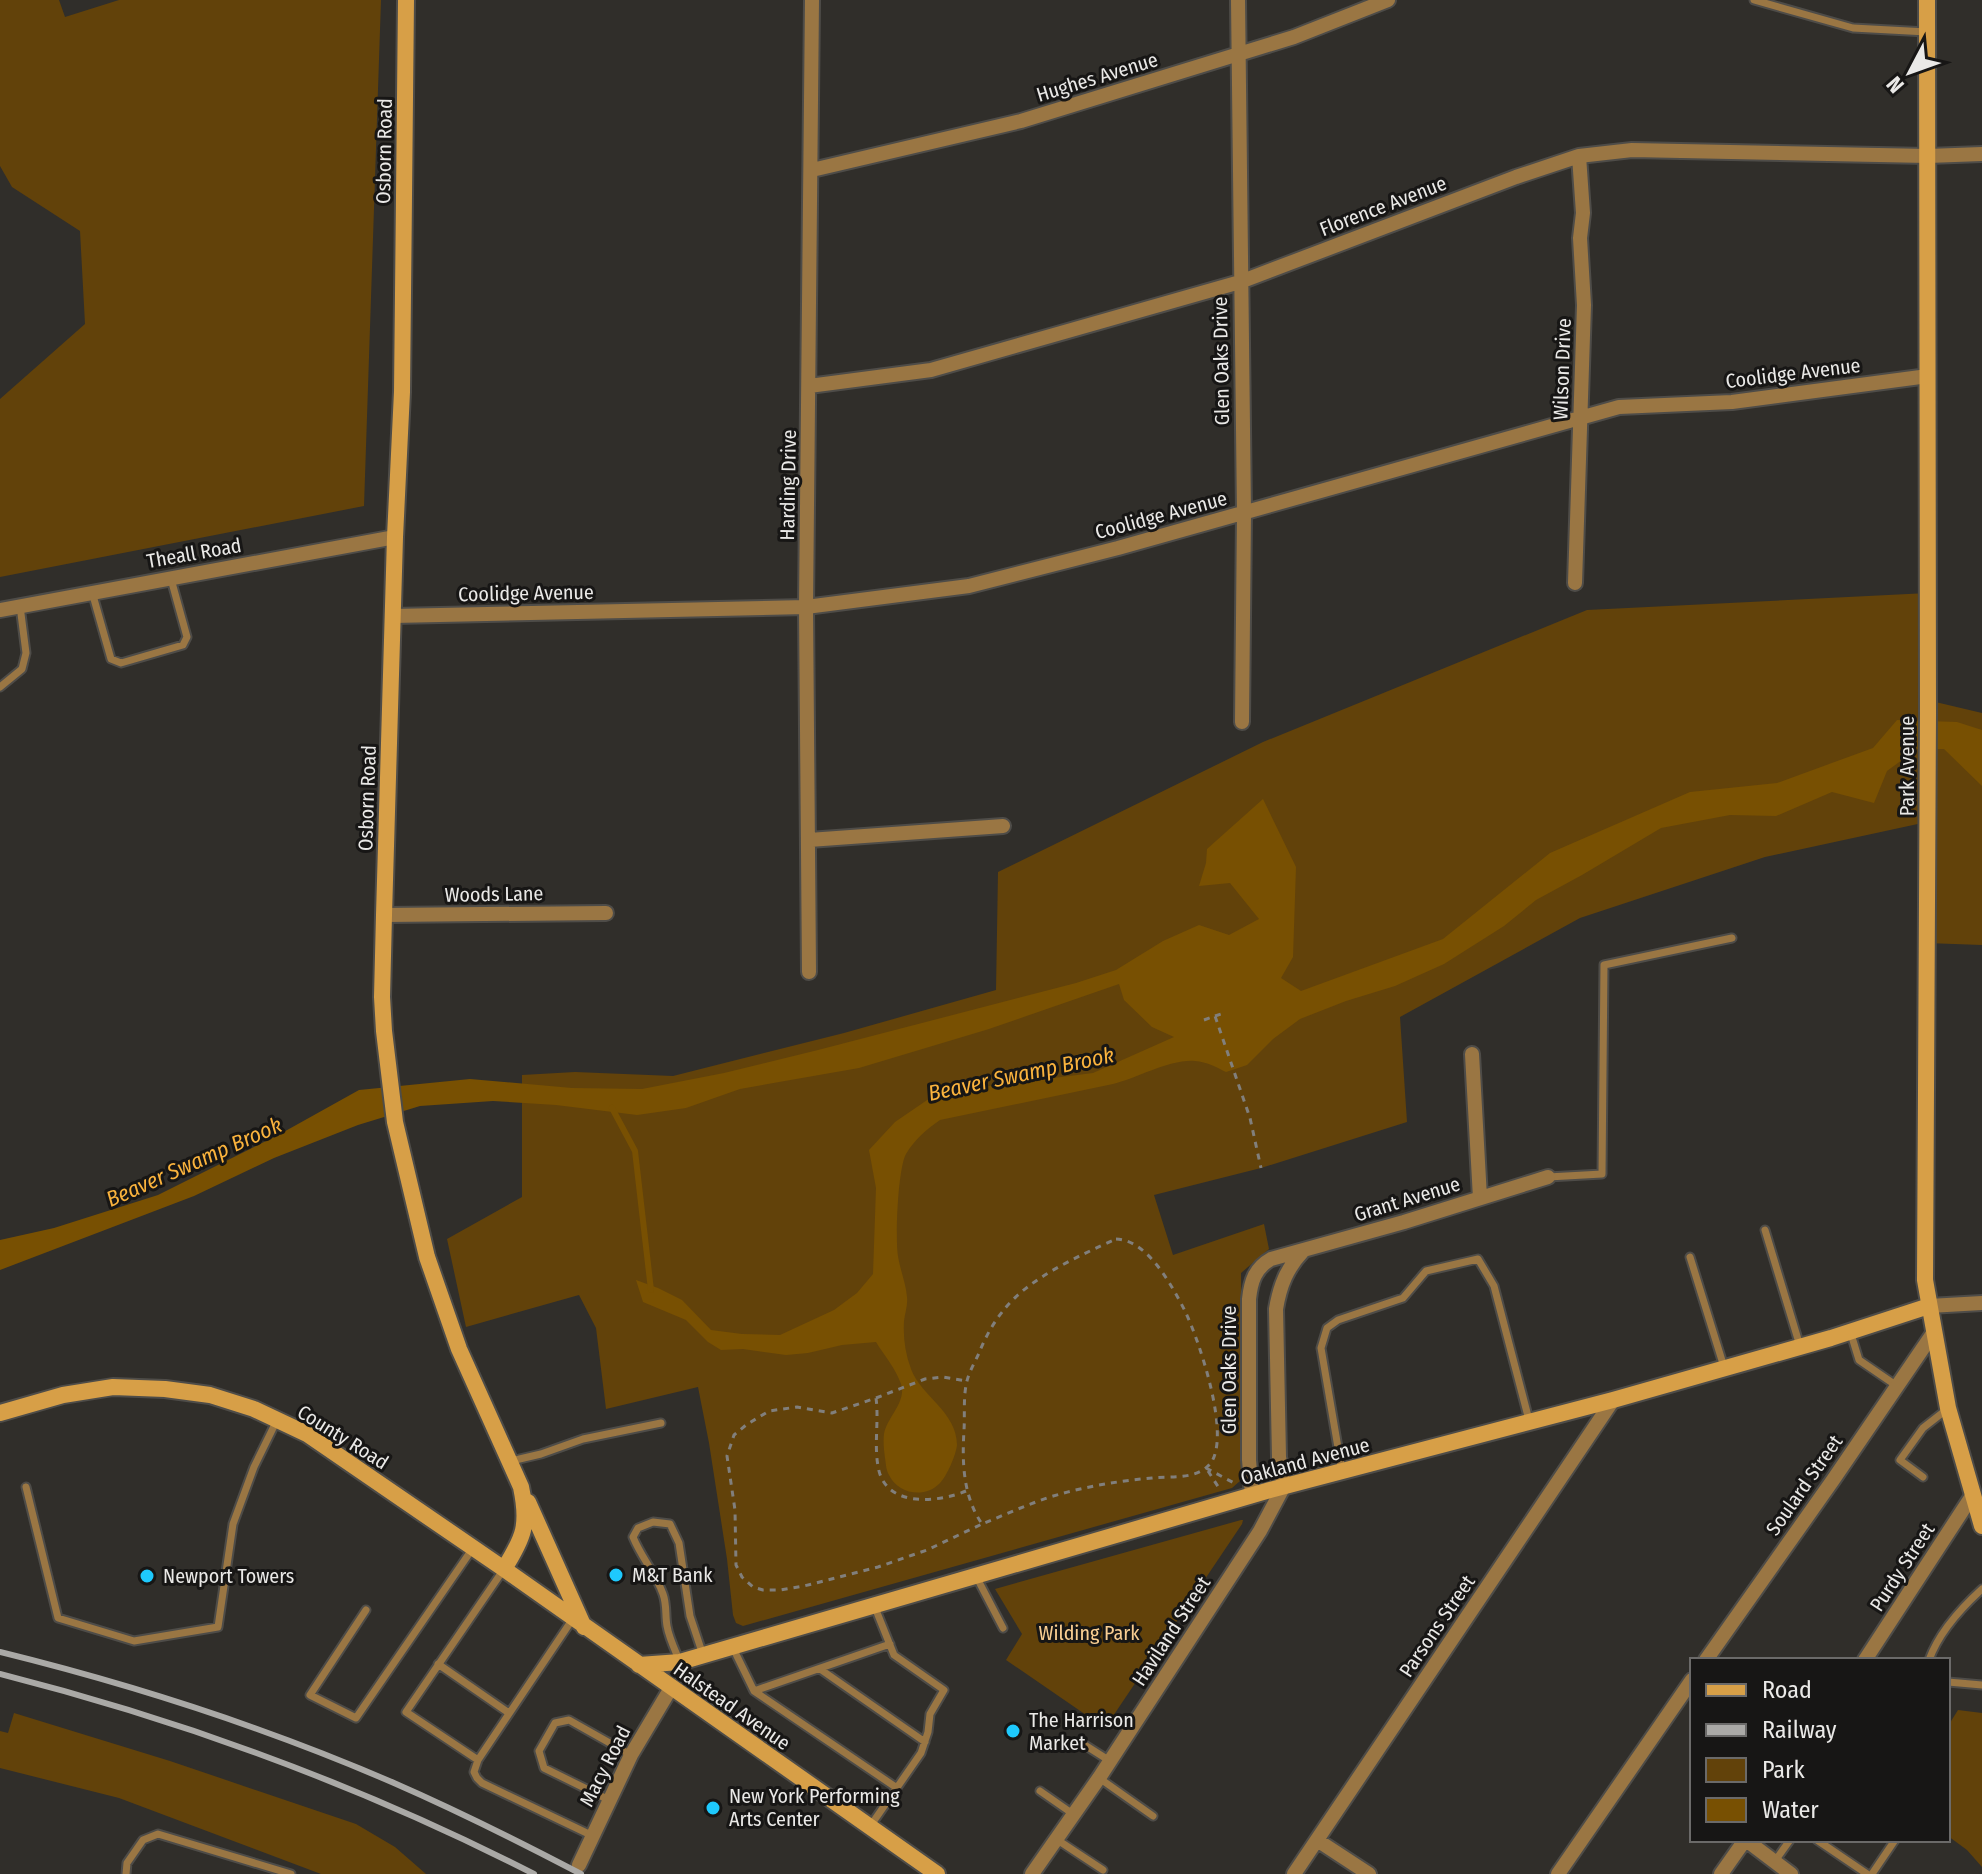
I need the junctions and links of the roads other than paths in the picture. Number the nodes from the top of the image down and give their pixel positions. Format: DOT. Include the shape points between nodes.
graph roads {
  1 [pos="406,0"];
  2 [pos="812,0"];
  3 [pos="1238,0"];
  4 [pos="1388,0"];
  5 [pos="1754,0"];
  6 [pos="1927,0"];
  7 [pos="1927,32"];
  8 [pos="1238,54"];
  9 [pos="1982,154"];
  10 [pos="1579,156"];
  11 [pos="1928,156"];
  12 [pos="812,170"];
  13 [pos="1240,282"];
  14 [pos="1928,376"];
  15 [pos="809,386"];
  16 [pos="1581,418"];
  17 [pos="1244,513"];
  18 [pos="395,537"];
  19 [pos="171,578"];
  20 [pos="1575,583"];
  21 [pos="92,592"];
  22 [pos="20,606"];
  23 [pos="806,607"];
  24 [pos="0,610"];
  25 [pos="393,616"];
  26 [pos="0,687"];
  27 [pos="1242,722"];
  28 [pos="1003,826"];
  29 [pos="809,840"];
  30 [pos="606,913"];
  31 [pos="384,915"];
  32 [pos="1732,938"];
  33 [pos="809,972"];
  34 [pos="1472,1054"];
  35 [pos="1548,1177"];
  36 [pos="1480,1198"];
  37 [pos="1765,1230"];
  38 [pos="1303,1251"];
  39 [pos="1690,1257"];
  40 [pos="1277,1258"];
  41 [pos="1982,1303"];
  42 [pos="1929,1306"];
  43 [pos="1850,1332"];
  44 [pos="1934,1332"];
  45 [pos="1800,1346"];
  46 [pos="1724,1367"];
  47 [pos="1897,1386"];
  48 [pos="1613,1400"];
  49 [pos="1948,1408"];
  50 [pos="0,1413"];
  51 [pos="277,1420"];
  52 [pos="661,1423"];
  53 [pos="1530,1423"];
  54 [pos="509,1462"];
  55 [pos="1342,1471"];
  56 [pos="1923,1477"];
  57 [pos="1284,1486"];
  58 [pos="26,1487"];
  59 [pos="521,1487"];
  60 [pos="1252,1495"];
  61 [pos="1972,1496"];
  62 [pos="1982,1526"];
  63 [pos="473,1548"];
  64 [pos="504,1569"];
  65 [pos="975,1576"];
  66 [pos="1982,1589"];
  67 [pos="874,1605"];
  68 [pos="366,1610"];
  69 [pos="579,1624"];
  70 [pos="1003,1628"];
  71 [pos="890,1644"];
  72 [pos="733,1646"];
  73 [pos="703,1655"];
  74 [pos="1707,1658"];
  75 [pos="1866,1658"];
  76 [pos="1930,1658"];
  77 [pos="680,1662"];
  78 [pos="438,1664"];
  79 [pos="639,1665"];
  80 [pos="820,1669"];
  81 [pos="1950,1682"];
  82 [pos="1690,1683"];
  83 [pos="1982,1685"];
  84 [pos="671,1688"];
  85 [pos="754,1691"];
  86 [pos="509,1713"];
  87 [pos="925,1742"];
  88 [pos="1080,1742"];
  89 [pos="631,1755"];
  90 [pos="478,1760"];
  91 [pos="1110,1761"];
  92 [pos="1099,1778"];
  93 [pos="897,1788"];
  94 [pos="1040,1791"];
  95 [pos="609,1800"];
  96 [pos="1073,1814"];
  97 [pos="1153,1816"];
  98 [pos="870,1827"];
  99 [pos="593,1836"];
  100 [pos="1056,1839"];
  101 [pos="1317,1840"];
  102 [pos="1744,1842"];
  103 [pos="1748,1842"];
  104 [pos="1789,1842"];
  105 [pos="1820,1842"];
  106 [pos="1893,1842"];
  107 [pos="1775,1862"];
  108 [pos="579,1865"];
  109 [pos="1103,1870"];
  110 [pos="126,1874"];
  111 [pos="291,1874"];
  112 [pos="937,1874"];
  113 [pos="1032,1874"];
  114 [pos="1294,1874"];
  115 [pos="1369,1874"];
  116 [pos="1558,1874"];
  117 [pos="1721,1874"];
  118 [pos="1791,1874"];
  119 [pos="1869,1874"];
  1 -- 18 [label="street, Osborn Road" via="402,392"];
  2 -- 12 [label="street, Harding Drive"];
  3 -- 8 [label="street, Glen Oaks Drive"];
  4 -- 8 [label="street, Hughes Avenue"];
  5 -- 7 [label="lane" via="1853,28"];
  6 -- 7 [label="street, Park Avenue"];
  7 -- 11 [label="street, Park Avenue"];
  8 -- 12 [label="street, Hughes Avenue" via="1021,121"];
  8 -- 13 [label="street, Glen Oaks Drive"];
  9 -- 11 [label="street, Florence Avenue"];
  10 -- 11 [label="street, Florence Avenue" via="1632,150"];
  10 -- 13 [label="street, Florence Avenue"];
  10 -- 16 [label="street, Wilson Drive"];
  11 -- 14 [label="street, Park Avenue"];
  12 -- 15 [label="street, Harding Drive"];
  13 -- 15 [label="street, Florence Avenue" via="931,370"];
  13 -- 17 [label="street, Glen Oaks Drive"];
  14 -- 16 [label="street, Coolidge Avenue" via="1732,402 1619,407"];
  14 -- 42 [label="street, Park Avenue"];
  15 -- 23 [label="street, Harding Drive"];
  16 -- 17 [label="street, Coolidge Avenue"];
  16 -- 20 [label="street, Wilson Drive"];
  17 -- 23 [label="street, Coolidge Avenue" via="969,586"];
  17 -- 27 [label="street, Glen Oaks Drive"];
  18 -- 19 [label="street, Theall Road"];
  18 -- 25 [label="street, Osborn Road"];
  19 -- 21 [label="street, Theall Road"];
  19 -- 21 [label="lane" via="187,637 183,645 121,663 111,659"];
  21 -- 22 [label="street, Theall Road"];
  22 -- 24 [label="street, Theall Road"];
  22 -- 26 [label="lane" via="26,653 22,669"];
  23 -- 25 [label="street, Coolidge Avenue"];
  23 -- 29 [label="street, Harding Drive"];
  25 -- 31 [label="street, Osborn Road"];
  28 -- 29 [label="street"];
  29 -- 33 [label="street, Harding Drive"];
  30 -- 31 [label="street, Woods Lane"];
  31 -- 54 [label="street, Osborn Road" via="382,997 388,1071 411,1195 459,1349"];
  32 -- 35 [label="lane" via="1604,965 1602,1174"];
  34 -- 36 [label="street"];
  35 -- 36 [label="street, Grant Avenue"];
  36 -- 38 [label="street, Grant Avenue"];
  37 -- 45 [label="lane"];
  38 -- 40 [label="street, Grant Avenue"];
  38 -- 57 [label="street" via="1284,1277 1276,1309"];
  39 -- 46 [label="lane"];
  40 -- 60 [label="street, Glen Oaks Drive" via="1263,1264 1250,1287"];
  41 -- 42 [label="street, Oakland Avenue"];
  42 -- 43 [label="street, Oakland Avenue"];
  42 -- 44 [label="street, Park Avenue"];
  43 -- 45 [label="street, Oakland Avenue"];
  43 -- 47 [label="lane" via="1859,1360"];
  44 -- 47 [label="street, Soulard Street"];
  44 -- 49 [label="street, Park Avenue"];
  45 -- 46 [label="street, Oakland Avenue"];
  46 -- 48 [label="street, Oakland Avenue"];
  47 -- 74 [label="street, Soulard Street"];
  48 -- 53 [label="street, Oakland Avenue"];
  48 -- 101 [label="street, Parsons Street"];
  49 -- 56 [label="lane" via="1923,1428 1900,1460"];
  49 -- 61 [label="street, Park Avenue"];
  50 -- 51 [label="street, County Road" via="113,1387 210,1395"];
  51 -- 58 [label="lane" via="233,1524 218,1627 134,1641 58,1618"];
  51 -- 63 [label="street, County Road" via="307,1434"];
  52 -- 54 [label="lane"];
  53 -- 55 [label="street, Oakland Avenue"];
  53 -- 55 [label="lane" via="1494,1286 1478,1259 1426,1271 1403,1298 1327,1328 1321,1348"];
  54 -- 59 [label="street, Osborn Road"];
  55 -- 57 [label="street, Oakland Avenue"];
  57 -- 60 [label="street, Oakland Avenue"];
  57 -- 91 [label="street, Haviland Street"];
  59 -- 64 [label="street, Osborn Road" via="525,1524"];
  59 -- 69 [label="street"];
  60 -- 65 [label="street, Oakland Avenue"];
  61 -- 62 [label="street, Park Avenue"];
  61 -- 75 [label="street, Purdy Street"];
  63 -- 64 [label="street, County Road"];
  63 -- 68 [label="lane" via="356,1718 310,1695"];
  64 -- 69 [label="street, Halstead Avenue"];
  64 -- 78 [label="lane"];
  65 -- 67 [label="street, Oakland Avenue"];
  65 -- 70 [label="lane"];
  66 -- 76 [label="lane" via="1964,1605"];
  67 -- 71 [label="lane"];
  67 -- 72 [label="street, Oakland Avenue"];
  69 -- 79 [label="street, Halstead Avenue"];
  69 -- 86 [label="lane"];
  71 -- 80 [label="lane"];
  71 -- 87 [label="lane" via="894,1655 944,1690 930,1714"];
  72 -- 73 [label="street, Oakland Avenue"];
  72 -- 85 [label="lane"];
  73 -- 77 [label="street, Oakland Avenue"];
  73 -- 77 [label="lane" via="690,1616 679,1543 670,1524 653,1522 638,1528 633,1537 662,1592 667,1628"];
  77 -- 79 [label="street, Oakland Avenue"];
  78 -- 86 [label="lane"];
  78 -- 90 [label="lane" via="406,1712"];
  79 -- 84 [label="street, Halstead Avenue"];
  80 -- 85 [label="lane"];
  80 -- 87 [label="lane"];
  81 -- 83 [label="lane"];
  82 -- 116 [label="street"];
  84 -- 89 [label="street, Macy Road"];
  84 -- 98 [label="street, Halstead Avenue"];
  85 -- 93 [label="lane"];
  86 -- 90 [label="lane"];
  87 -- 93 [label="lane"];
  88 -- 91 [label="lane"];
  89 -- 95 [label="street, Macy Road"];
  89 -- 95 [label="lane" via="569,1720 555,1723 539,1751 544,1768"];
  90 -- 99 [label="lane" via="474,1772 482,1783"];
  91 -- 92 [label="street, Haviland Street"];
  92 -- 96 [label="street, Haviland Street"];
  92 -- 97 [label="lane"];
  93 -- 98 [label="lane"];
  94 -- 96 [label="lane"];
  95 -- 99 [label="street, Macy Road"];
  96 -- 100 [label="street, Haviland Street"];
  98 -- 112 [label="street, Halstead Avenue"];
  99 -- 108 [label="street, Macy Road"];
  100 -- 109 [label="lane"];
  100 -- 113 [label="street, Haviland Street"];
  101 -- 114 [label="street, Parsons Street"];
  101 -- 115 [label="street"];
  102 -- 117 [label="street"];
  103 -- 107 [label="street"];
  104 -- 107 [label="lane"];
  105 -- 119 [label="lane"];
  106 -- 119 [label="lane"];
  107 -- 118 [label="street"];
  110 -- 111 [label="lane" via="127,1863 143,1840 158,1834"];
}
